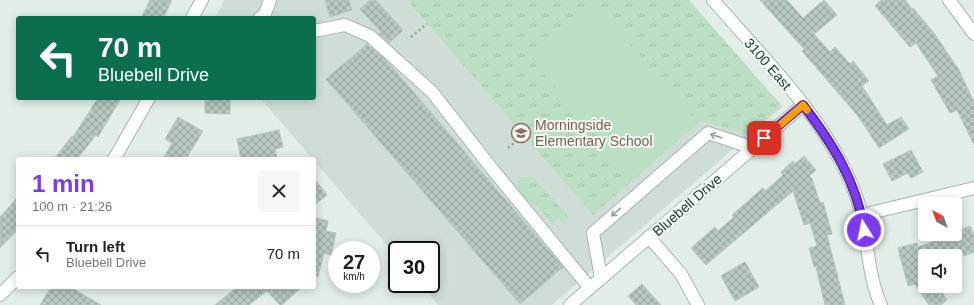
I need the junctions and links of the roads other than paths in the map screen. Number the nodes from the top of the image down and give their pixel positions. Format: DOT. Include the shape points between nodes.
graph roads {
  1 [pos="202,0"];
  2 [pos="270,0"];
  3 [pos="713,0"];
  4 [pos="949,0"];
  5 [pos="193,16"];
  6 [pos="262,16"];
  7 [pos="316,31"];
  8 [pos="974,34"];
  9 [pos="148,100"];
  10 [pos="803,105"];
  11 [pos="754,148"];
  12 [pos="115,157"];
  13 [pos="974,188"];
  14 [pos="862,215"];
  15 [pos="649,238"];
  16 [pos="601,278"];
  17 [pos="16,279"];
  18 [pos="590,288"];
  19 [pos="0,295"];
  20 [pos="570,305"];
  21 [pos="698,305"];
  22 [pos="882,305"];
  1 -- 5 [label="street"];
  2 -- 6 [label="street"];
  3 -- 10 [label="street, 3100 East"];
  4 -- 8 [label="street"];
  7 -- 18 [label="street" via="345,26 370,36 432,92 497,176"];
  9 -- 12 [label="street"];
  10 -- 11 [label="street, Bluebell Drive"];
  10 -- 14 [label="street, 3100 East" via="834,148 855,193"];
  11 -- 15 [label="street, Bluebell Drive"];
  11 -- 16 [label="street, one-way" via="708,133 593,233"];
  13 -- 14 [label="street"];
  14 -- 22 [label="street, 3100 East" via="872,279"];
  15 -- 16 [label="street, Bluebell Drive"];
  15 -- 21 [label="street" via="681,274"];
  16 -- 18 [label="street, Bluebell Drive"];
  17 -- 19 [label="street"];
  18 -- 20 [label="street, Bluebell Drive"];
}
